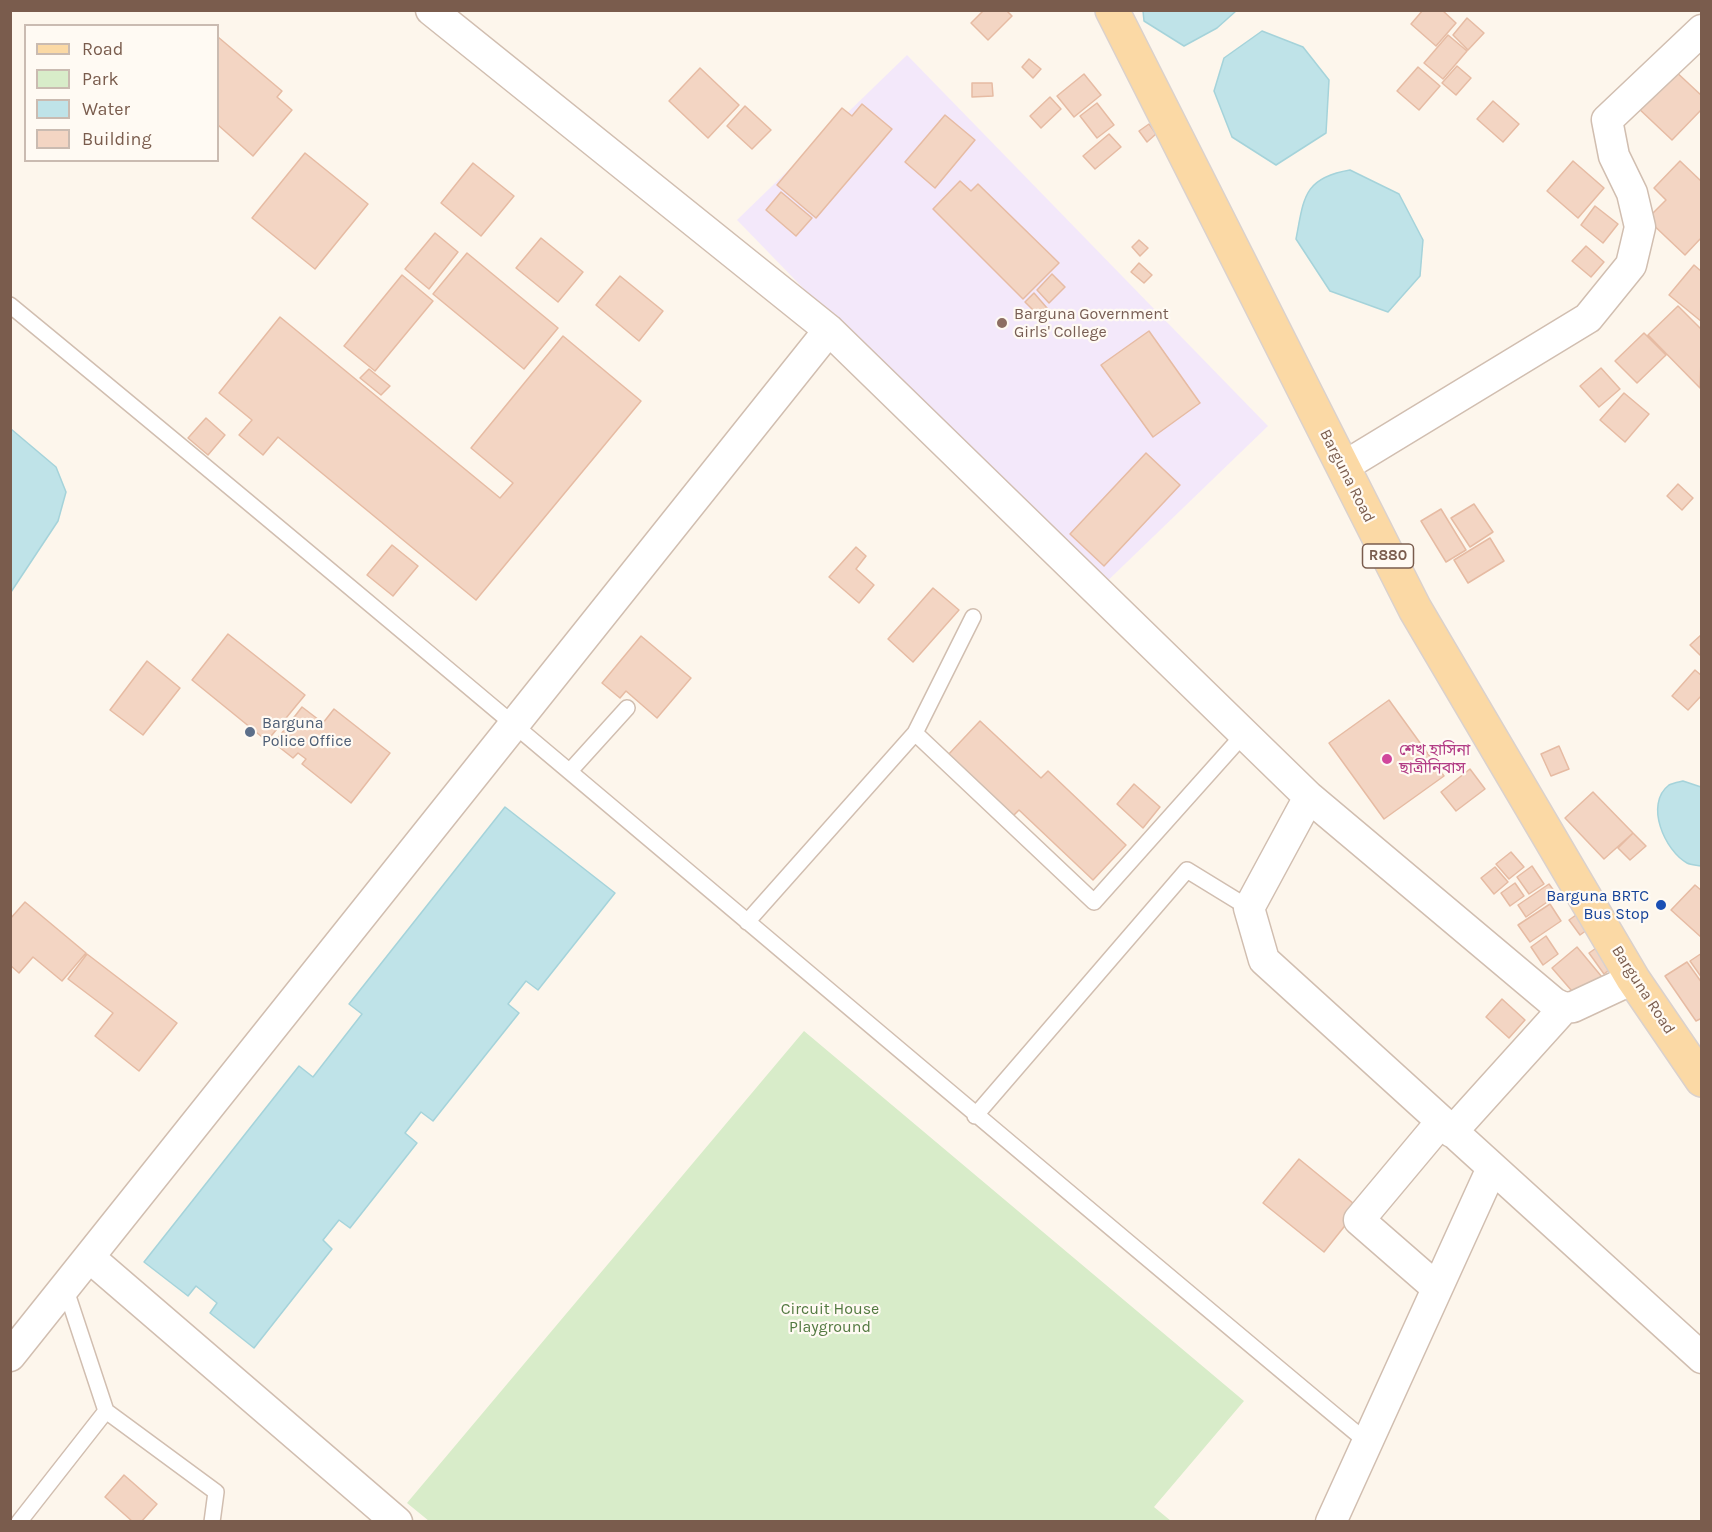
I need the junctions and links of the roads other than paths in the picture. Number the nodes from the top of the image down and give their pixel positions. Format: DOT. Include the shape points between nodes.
graph roads {
  1 [pos="431,10"];
  2 [pos="1112,10"];
  3 [pos="1701,30"];
  4 [pos="10,305"];
  5 [pos="829,330"];
  6 [pos="1343,467"];
  7 [pos="973,617"];
  8 [pos="627,708"];
  9 [pos="514,725"];
  10 [pos="915,733"];
  11 [pos="1244,734"];
  12 [pos="570,771"];
  13 [pos="1309,797"];
  14 [pos="1249,908"];
  15 [pos="747,922"];
  16 [pos="1633,979"];
  17 [pos="1564,1008"];
  18 [pos="1701,1080"];
  19 [pos="975,1116"];
  20 [pos="1447,1127"];
  21 [pos="1492,1168"];
  22 [pos="89,1257"];
  23 [pos="65,1287"];
  24 [pos="1437,1288"];
  25 [pos="10,1356"];
  26 [pos="1701,1358"];
  27 [pos="106,1411"];
  28 [pos="1367,1442"];
  29 [pos="19,1521"];
  30 [pos="212,1521"];
  31 [pos="397,1521"];
  32 [pos="1331,1521"];
  1 -- 5 [label="street"];
  2 -- 6 [label="main road, Barguna Road / R880"];
  3 -- 6 [label="street" via="1607,120 1614,156 1632,193 1640,227 1631,265 1588,318"];
  4 -- 9 [label="lane"];
  5 -- 9 [label="street"];
  5 -- 11 [label="street"];
  6 -- 16 [label="main road, Barguna Road / R880" via="1415,609"];
  7 -- 10 [label="lane"];
  8 -- 12 [label="lane"];
  9 -- 12 [label="lane"];
  9 -- 22 [label="street"];
  10 -- 11 [label="lane" via="1094,902"];
  10 -- 15 [label="lane"];
  11 -- 13 [label="street"];
  12 -- 15 [label="lane"];
  13 -- 14 [label="street"];
  13 -- 17 [label="street"];
  14 -- 19 [label="lane" via="1187,870"];
  14 -- 20 [label="street" via="1264,960"];
  15 -- 19 [label="lane"];
  16 -- 17 [label="street"];
  16 -- 18 [label="main road, Barguna Road / R880"];
  17 -- 20 [label="street"];
  19 -- 28 [label="lane"];
  20 -- 21 [label="street"];
  20 -- 24 [label="street" via="1359,1220"];
  21 -- 24 [label="street"];
  21 -- 26 [label="street"];
  22 -- 23 [label="street"];
  22 -- 31 [label="street"];
  23 -- 25 [label="street"];
  23 -- 27 [label="lane"];
  24 -- 28 [label="street"];
  27 -- 29 [label="lane"];
  27 -- 30 [label="lane" via="216,1492"];
  28 -- 32 [label="street"];
}
